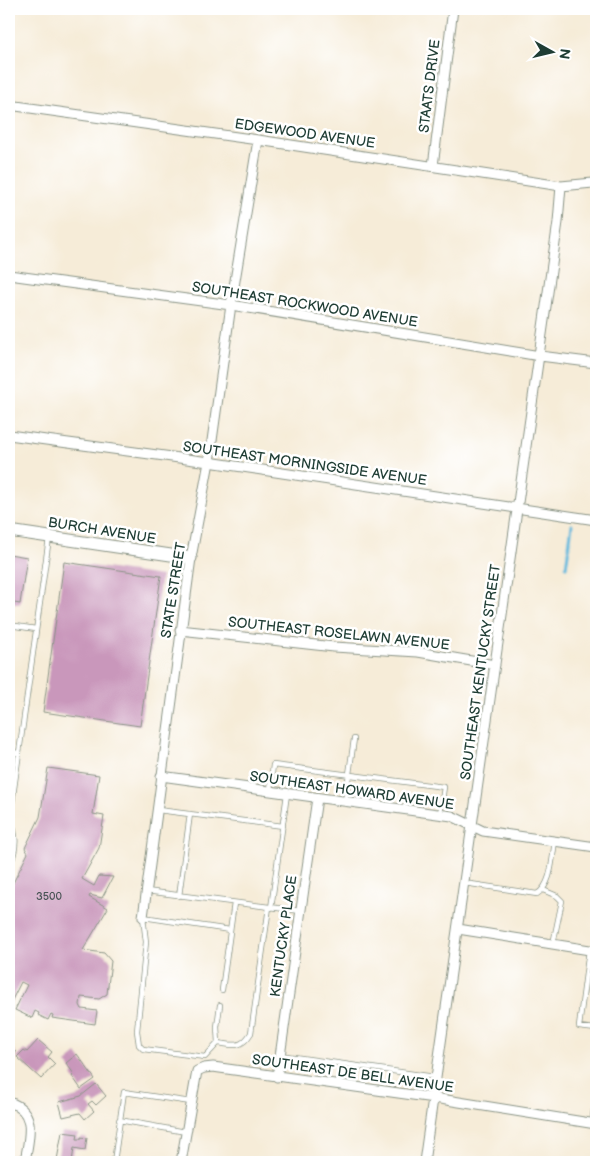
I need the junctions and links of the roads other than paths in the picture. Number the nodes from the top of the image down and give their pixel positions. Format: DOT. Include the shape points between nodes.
graph roads {
  1 [pos="453,9"];
  2 [pos="9,105"];
  3 [pos="258,140"];
  4 [pos="433,166"];
  5 [pos="596,181"];
  6 [pos="561,186"];
  7 [pos="9,275"];
  8 [pos="231,305"];
  9 [pos="540,356"];
  10 [pos="596,362"];
  11 [pos="9,435"];
  12 [pos="209,462"];
  13 [pos="518,509"];
  14 [pos="596,520"];
  15 [pos="9,531"];
  16 [pos="49,536"];
  17 [pos="191,558"];
  18 [pos="10,625"];
  19 [pos="36,629"];
  20 [pos="180,630"];
  21 [pos="9,636"];
  22 [pos="495,666"];
  23 [pos="354,738"];
  24 [pos="9,752"];
  25 [pos="19,753"];
  26 [pos="349,775"];
  27 [pos="161,776"];
  28 [pos="270,792"];
  29 [pos="287,794"];
  30 [pos="317,798"];
  31 [pos="345,802"];
  32 [pos="156,810"];
  33 [pos="9,811"];
  34 [pos="190,814"];
  35 [pos="440,814"];
  36 [pos="283,826"];
  37 [pos="471,826"];
  38 [pos="555,841"];
  39 [pos="596,847"];
  40 [pos="9,868"];
  41 [pos="464,883"];
  42 [pos="543,890"];
  43 [pos="146,891"];
  44 [pos="179,896"];
  45 [pos="234,903"];
  46 [pos="270,907"];
  47 [pos="301,911"];
  48 [pos="142,917"];
  49 [pos="458,929"];
  50 [pos="230,930"];
  51 [pos="553,944"];
  52 [pos="593,951"];
  53 [pos="222,990"];
  54 [pos="220,1005"];
  55 [pos="596,1029"];
  56 [pos="218,1043"];
  57 [pos="280,1055"];
  58 [pos="277,1077"];
  59 [pos="437,1077"];
  60 [pos="596,1094"];
  61 [pos="434,1098"];
  62 [pos="9,1102"];
  63 [pos="191,1102"];
  64 [pos="119,1120"];
  65 [pos="594,1124"];
  66 [pos="186,1132"];
  67 [pos="25,1162"];
  68 [pos="114,1162"];
  69 [pos="181,1162"];
  70 [pos="424,1162"];
  1 -- 4 [label="street, STAATS DRIVE"];
  2 -- 3 [label="street, EDGEWOOD AVENUE"];
  3 -- 4 [label="street, EDGEWOOD AVENUE"];
  3 -- 8 [label="street, STATE STREET"];
  4 -- 6 [label="street, EDGEWOOD AVENUE"];
  5 -- 6 [label="street, EDGEWOOD AVENUE"];
  6 -- 9 [label="street, SOUTHEAST KENTUCKY STREET"];
  7 -- 8 [label="street, SOUTHEAST ROCKWOOD AVENUE"];
  8 -- 9 [label="street, SOUTHEAST ROCKWOOD AVENUE"];
  8 -- 12 [label="street, STATE STREET"];
  9 -- 10 [label="street, SOUTHEAST ROCKWOOD AVENUE"];
  9 -- 13 [label="street, SOUTHEAST KENTUCKY STREET"];
  11 -- 12 [label="street, SOUTHEAST MORNINGSIDE AVENUE"];
  12 -- 13 [label="street, SOUTHEAST MORNINGSIDE AVENUE"];
  12 -- 17 [label="street, STATE STREET"];
  13 -- 14 [label="street, SOUTHEAST MORNINGSIDE AVENUE"];
  13 -- 22 [label="street, SOUTHEAST KENTUCKY STREET"];
  15 -- 16 [label="street, BURCH AVENUE"];
  16 -- 17 [label="street, BURCH AVENUE"];
  16 -- 19 [label="lane"];
  17 -- 20 [label="street, STATE STREET"];
  18 -- 19 [label="lane"];
  18 -- 21 [label="lane"];
  19 -- 25 [label="lane"];
  20 -- 22 [label="street, SOUTHEAST ROSELAWN AVENUE" via="334,647 418,652"];
  20 -- 27 [label="street, STATE STREET"];
  22 -- 37 [label="street, SOUTHEAST KENTUCKY STREET"];
  23 -- 26 [label="lane"];
  24 -- 25 [label="lane"];
  25 -- 33 [label="lane"];
  26 -- 28 [label="lane" via="274,765"];
  26 -- 31 [label="lane"];
  26 -- 35 [label="lane" via="444,787"];
  27 -- 28 [label="street, SOUTHEAST HOWARD AVENUE"];
  27 -- 32 [label="street, STATE STREET"];
  28 -- 29 [label="street, SOUTHEAST HOWARD AVENUE"];
  29 -- 30 [label="street, SOUTHEAST HOWARD AVENUE"];
  29 -- 36 [label="lane"];
  30 -- 31 [label="street, SOUTHEAST HOWARD AVENUE"];
  30 -- 47 [label="street, KENTUCKY PLACE"];
  31 -- 35 [label="street, SOUTHEAST HOWARD AVENUE"];
  32 -- 34 [label="lane"];
  32 -- 43 [label="street, STATE STREET"];
  33 -- 40 [label="lane" via="16,836"];
  34 -- 36 [label="lane"];
  34 -- 44 [label="lane"];
  35 -- 37 [label="street, SOUTHEAST HOWARD AVENUE"];
  36 -- 46 [label="lane"];
  37 -- 38 [label="street, SOUTHEAST HOWARD AVENUE" via="483,831"];
  37 -- 41 [label="street, SOUTHEAST KENTUCKY STREET"];
  38 -- 39 [label="street, SOUTHEAST HOWARD AVENUE"];
  38 -- 42 [label="lane"];
  41 -- 42 [label="lane" via="537,894"];
  41 -- 49 [label="street, SOUTHEAST KENTUCKY STREET"];
  42 -- 51 [label="lane" via="562,901"];
  43 -- 44 [label="lane"];
  43 -- 48 [label="street, STATE STREET"];
  44 -- 45 [label="lane"];
  45 -- 46 [label="lane"];
  45 -- 50 [label="lane"];
  46 -- 47 [label="lane"];
  46 -- 56 [label="lane" via="251,1033 240,1045"];
  47 -- 57 [label="street, KENTUCKY PLACE"];
  48 -- 50 [label="lane"];
  48 -- 56 [label="lane, STATE STREET" via="146,942 138,1022 139,1045 152,1051 205,1057"];
  49 -- 51 [label="street"];
  49 -- 59 [label="street, SOUTHEAST KENTUCKY STREET"];
  50 -- 53 [label="lane"];
  51 -- 52 [label="street"];
  52 -- 55 [label="lane" via="579,1027"];
  54 -- 56 [label="lane" via="216,1027"];
  57 -- 58 [label="street, KENTUCKY PLACE"];
  57 -- 59 [label="lane"];
  58 -- 61 [label="street, SOUTHEAST DE BELL AVENUE"];
  58 -- 63 [label="street, SOUTHEAST DE BELL AVENUE" via="204,1068 197,1071"];
  59 -- 61 [label="street, SOUTHEAST KENTUCKY STREET"];
  60 -- 65 [label="lane"];
  61 -- 65 [label="street, SOUTHEAST DE BELL AVENUE"];
  61 -- 70 [label="street, SOUTHEAST KENTUCKY STREET"];
  62 -- 67 [label="street" via="16,1104 28,1118 30,1129"];
  63 -- 64 [label="lane" via="124,1092"];
  63 -- 66 [label="street, SOUTHEAST DE BELL AVENUE"];
  64 -- 66 [label="lane"];
  64 -- 68 [label="lane"];
  66 -- 69 [label="street, SOUTHEAST DE BELL AVENUE"];
}
